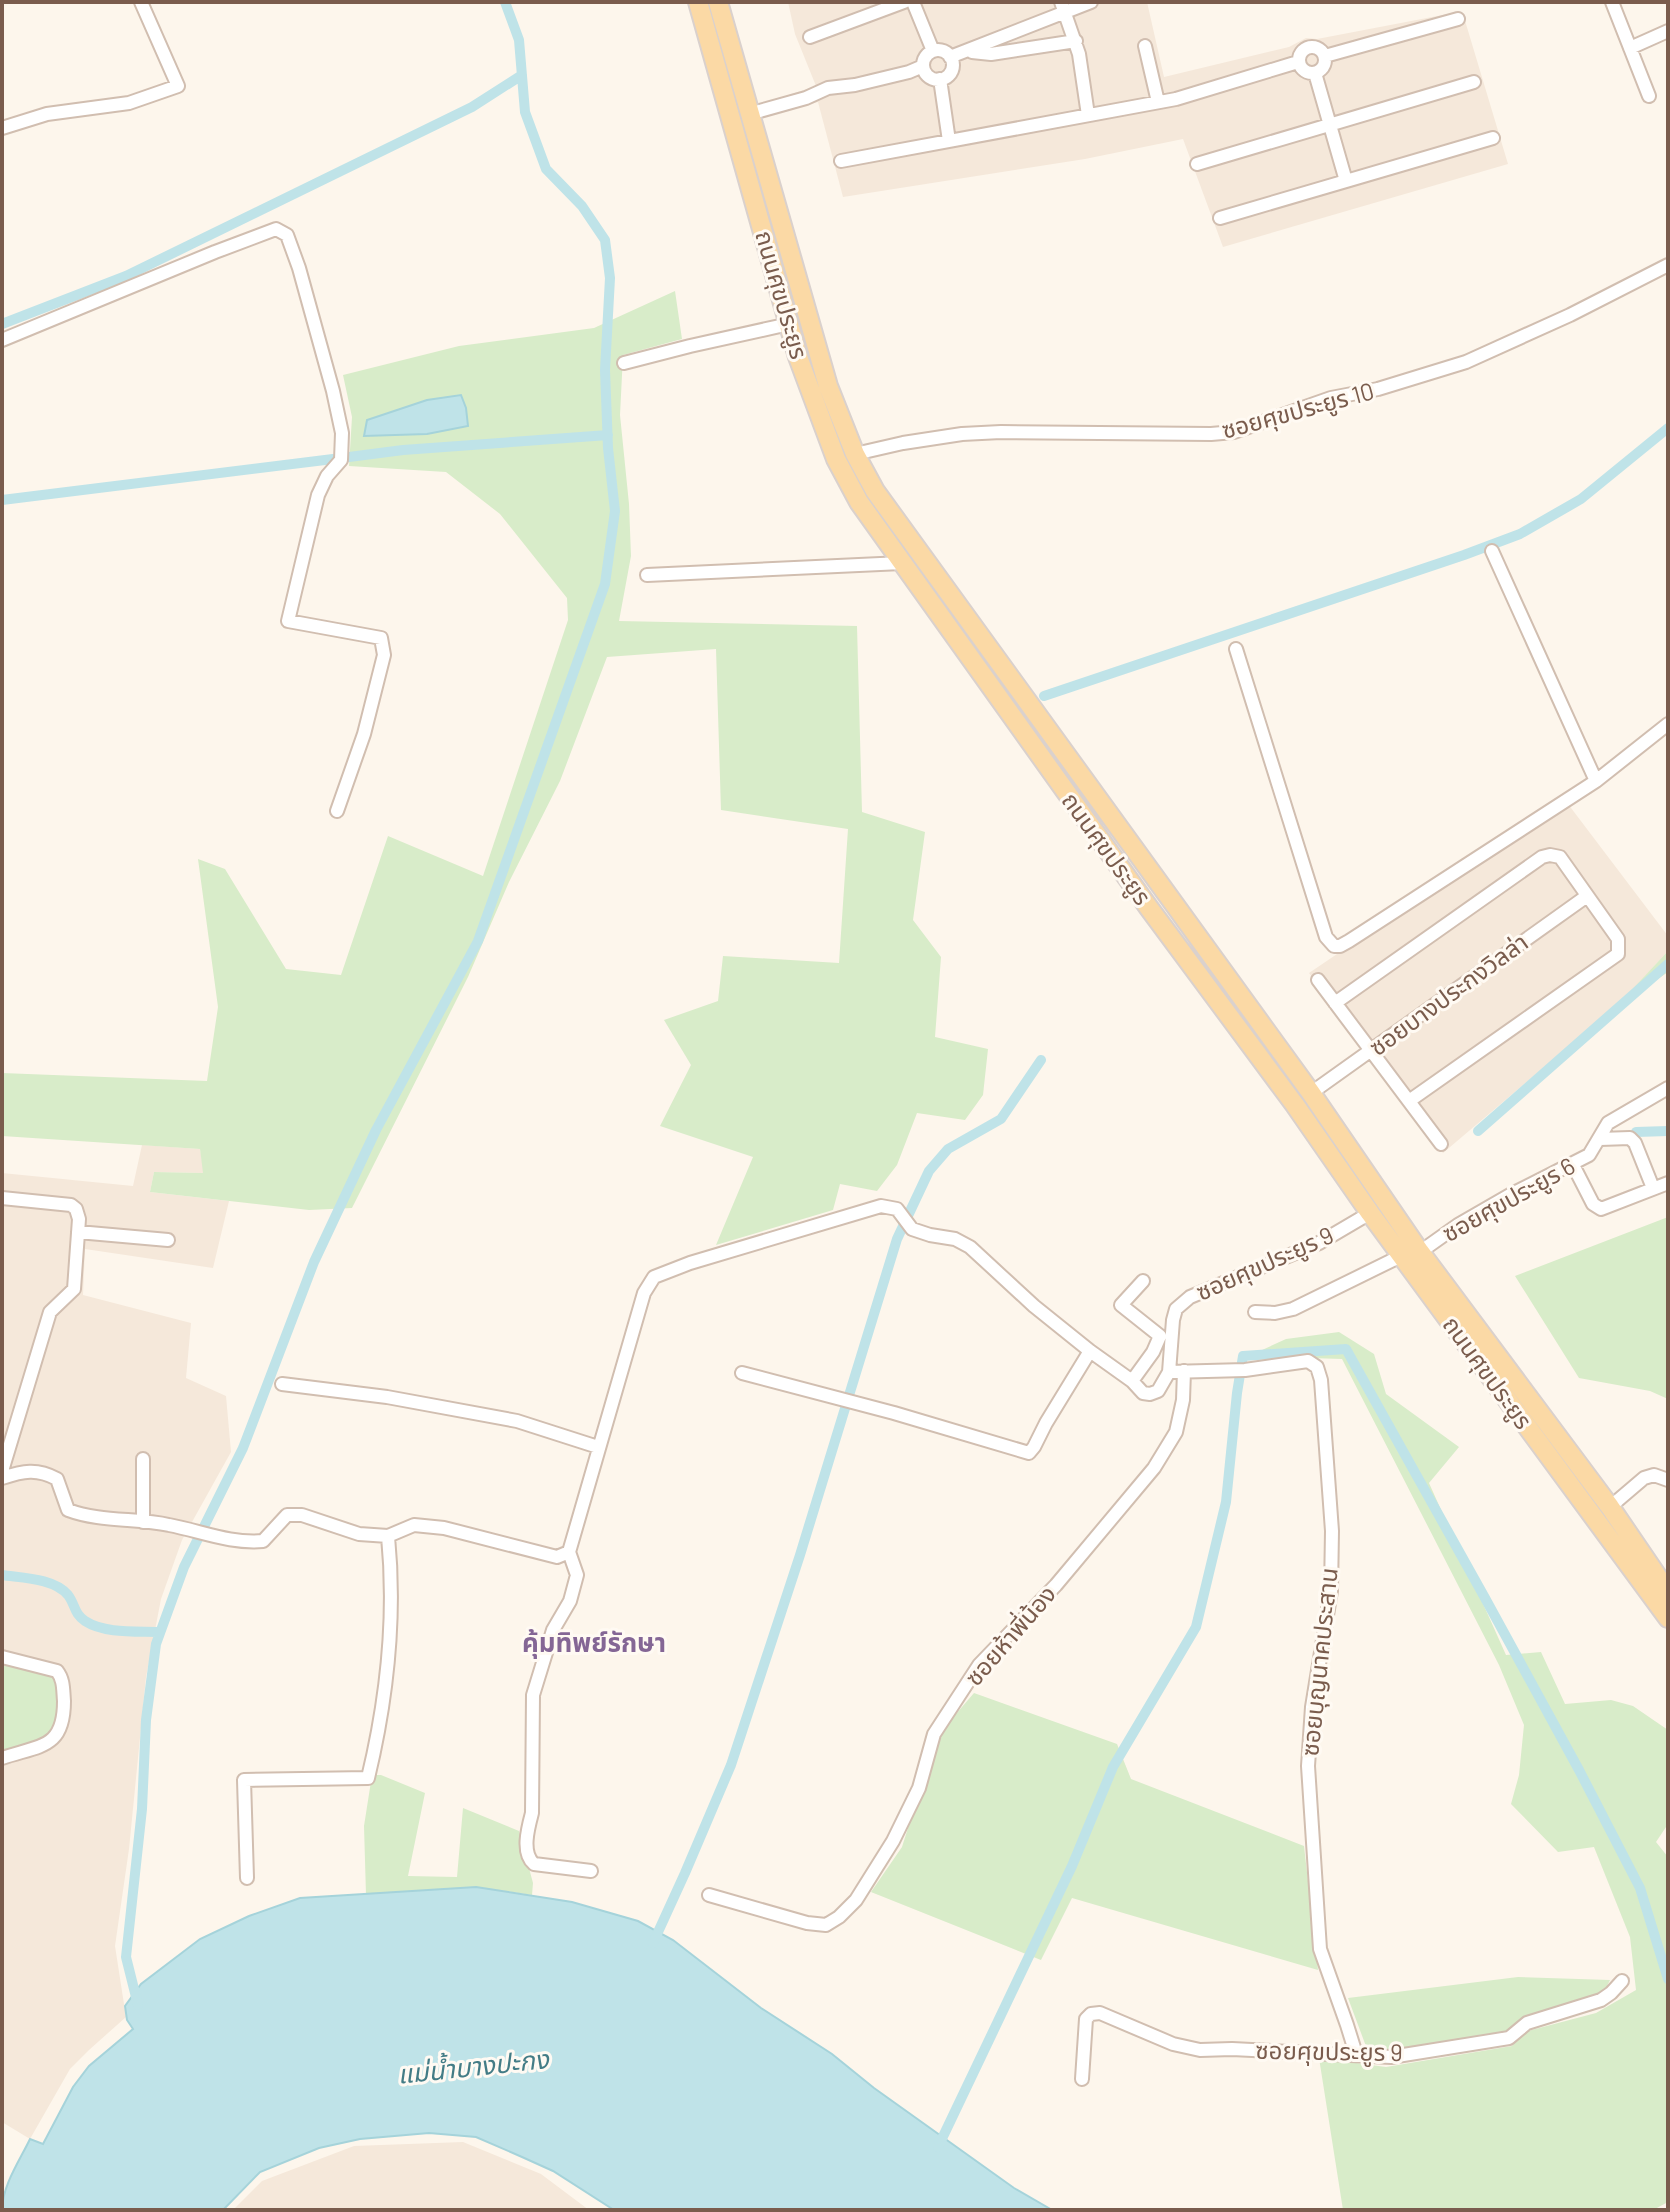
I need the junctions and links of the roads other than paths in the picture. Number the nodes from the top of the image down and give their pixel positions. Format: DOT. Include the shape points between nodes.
graph roads {
  1 [pos="141,2"];
  2 [pos="698,2"];
  3 [pos="718,2"];
  4 [pos="904,2"];
  5 [pos="913,2"];
  6 [pos="1091,2"];
  7 [pos="1612,2"];
  8 [pos="1063,7"];
  9 [pos="1458,19"];
  10 [pos="1668,31"];
  11 [pos="716,32"];
  12 [pos="810,37"];
  13 [pos="1076,41"];
  14 [pos="1145,46"];
  15 [pos="1630,48"];
  16 [pos="933,51"];
  17 [pos="968,51"];
  18 [pos="1325,56"];
  19 [pos="950,57"];
  20 [pos="1298,62"];
  21 [pos="923,66"];
  22 [pos="1315,73"];
  23 [pos="940,79"];
  24 [pos="1474,82"];
  25 [pos="1649,96"];
  26 [pos="1158,102"];
  27 [pos="749,114"];
  28 [pos="1088,115"];
  29 [pos="1328,125"];
  30 [pos="2,128"];
  31 [pos="1493,138"];
  32 [pos="949,141"];
  33 [pos="841,161"];
  34 [pos="1197,164"];
  35 [pos="1346,181"];
  36 [pos="1220,218"];
  37 [pos="1668,265"];
  38 [pos="789,324"];
  39 [pos="2,340"];
  40 [pos="624,363"];
  41 [pos="855,454"];
  42 [pos="1492,551"];
  43 [pos="902,563"];
  44 [pos="647,575"];
  45 [pos="1236,649"];
  46 [pos="1668,724"];
  47 [pos="1596,781"];
  48 [pos="337,811"];
  49 [pos="1587,896"];
  50 [pos="1318,980"];
  51 [pos="1335,1003"];
  52 [pos="1371,1051"];
  53 [pos="1668,1088"];
  54 [pos="1303,1099"];
  55 [pos="1409,1101"];
  56 [pos="1600,1139"];
  57 [pos="1441,1144"];
  58 [pos="1573,1165"];
  59 [pos="1668,1183"];
  60 [pos="1653,1188"];
  61 [pos="2,1198"];
  62 [pos="1370,1213"];
  63 [pos="78,1232"];
  64 [pos="168,1240"];
  65 [pos="1420,1252"];
  66 [pos="1401,1256"];
  67 [pos="1143,1281"];
  68 [pos="1255,1312"];
  69 [pos="1165,1338"];
  70 [pos="1090,1351"];
  71 [pos="1184,1371"];
  72 [pos="1169,1372"];
  73 [pos="742,1373"];
  74 [pos="1132,1381"];
  75 [pos="282,1384"];
  76 [pos="598,1447"];
  77 [pos="143,1459"];
  78 [pos="2,1471"];
  79 [pos="2,1478"];
  80 [pos="1668,1480"];
  81 [pos="1610,1507"];
  82 [pos="143,1522"];
  83 [pos="388,1536"];
  84 [pos="569,1552"];
  85 [pos="1667,1590"];
  86 [pos="1668,1618"];
  87 [pos="2,1657"];
  88 [pos="2,1758"];
  89 [pos="591,1871"];
  90 [pos="247,1878"];
  91 [pos="709,1895"];
  92 [pos="1622,1981"];
  93 [pos="1356,2054"];
  94 [pos="1082,2079"];
  1 -- 30 [label="street" via="178,86 129,103 47,114"];
  2 -- 11 [label="main road, ถนนศุขประยูร"];
  3 -- 11 [label="main road, ถนนศุขประยูร"];
  4 -- 12 [label="street"];
  5 -- 16 [label="street"];
  6 -- 8 [label="street"];
  7 -- 15 [label="street"];
  8 -- 13 [label="street"];
  8 -- 17 [label="street"];
  9 -- 18 [label="street"];
  10 -- 15 [label="street"];
  11 -- 27 [label="main road, ถนนศุขประยูร"];
  11 -- 38 [label="main road, ถนนศุขประยูร"];
  13 -- 17 [label="street" via="991,54"];
  13 -- 28 [label="street"];
  14 -- 26 [label="street"];
  15 -- 25 [label="street"];
  16 -- 19 [label="street"];
  16 -- 21 [label="street"];
  17 -- 19 [label="street"];
  18 -- 20 [label="street" via="1311,46"];
  18 -- 22 [label="street" via="1325,65"];
  19 -- 23 [label="street" via="952,71"];
  20 -- 22 [label="street" via="1306,72"];
  20 -- 26 [label="street"];
  21 -- 23 [label="street" via="927,75"];
  21 -- 27 [label="street" via="827,97"];
  22 -- 29 [label="street"];
  23 -- 32 [label="street"];
  24 -- 29 [label="street"];
  26 -- 28 [label="street"];
  27 -- 41 [label="main road, ถนนศุขประยูร" via="828,386"];
  28 -- 32 [label="street"];
  29 -- 34 [label="street"];
  29 -- 35 [label="street"];
  31 -- 35 [label="street"];
  32 -- 33 [label="street"];
  35 -- 36 [label="street"];
  37 -- 41 [label="street, ซอยศุขประยูร 10" via="1466,362 1331,398 1234,432 962,434"];
  38 -- 40 [label="street"];
  38 -- 43 [label="main road, ถนนศุขประยูร" via="836,459"];
  39 -- 48 [label="street" via="266,232 276,229 287,235 342,433 341,460 318,495 288,621 381,638 384,655"];
  41 -- 54 [label="main road, ถนนศุขประยูร" via="875,491"];
  42 -- 47 [label="street"];
  43 -- 44 [label="street"];
  43 -- 54 [label="main road, ถนนศุขประยูร" via="1149,908"];
  45 -- 47 [label="street" via="1326,937 1334,946"];
  46 -- 47 [label="street"];
  49 -- 51 [label="street" via="1560,857 1542,857"];
  49 -- 52 [label="street, ซอยบางประกงวิลล่า"];
  49 -- 55 [label="street" via="1618,939 1618,954"];
  50 -- 51 [label="street"];
  51 -- 52 [label="street"];
  52 -- 54 [label="street, ซอยบางประกงวิลล่า"];
  52 -- 55 [label="street"];
  53 -- 56 [label="street, ซอยศุขประยูร 6" via="1608,1123"];
  54 -- 62 [label="main road, ถนนศุขประยูร"];
  54 -- 65 [label="main road, ถนนศุขประยูร"];
  55 -- 57 [label="street"];
  56 -- 58 [label="street, ซอยศุขประยูร 6" via="1593,1152"];
  56 -- 60 [label="street" via="1630,1138"];
  58 -- 60 [label="street" via="1597,1208"];
  58 -- 65 [label="street, ซอยศุขประยูร 6" via="1510,1195"];
  59 -- 60 [label="street"];
  61 -- 63 [label="street" via="71,1205 79,1219"];
  62 -- 66 [label="main road, ถนนศุขประยูร"];
  62 -- 69 [label="street, ซอยศุขประยูร 9" via="1319,1243 1190,1297 1176,1309"];
  63 -- 64 [label="street"];
  63 -- 78 [label="street" via="74,1289 50,1312"];
  65 -- 81 [label="main road, ถนนศุขประยูร"];
  66 -- 68 [label="street" via="1293,1309"];
  66 -- 86 [label="main road, ถนนศุขประยูร"];
  67 -- 69 [label="street" via="1121,1305"];
  69 -- 72 [label="street, ซอยศุขประยูร 9"];
  69 -- 74 [label="street"];
  70 -- 73 [label="street" via="1029,1453"];
  70 -- 74 [label="street"];
  70 -- 76 [label="street" via="970,1247 912,1229 897,1209 881,1206 654,1277 644,1293"];
  71 -- 72 [label="street, ซอยบุญนาคประสาน"];
  71 -- 91 [label="street, ซอยห้าพี่น้อง" via="1176,1432 1154,1468 1056,1585 979,1665 934,1734 919,1788 856,1900 826,1925"];
  71 -- 93 [label="street, ซอยบุญนาคประสาน" via="1308,1361 1317,1367 1321,1380 1331,1591 1308,1766 1320,1949"];
  72 -- 74 [label="street" via="1158,1391 1150,1394"];
  75 -- 76 [label="street" via="517,1421"];
  76 -- 84 [label="street"];
  77 -- 82 [label="street"];
  79 -- 82 [label="street" via="44,1472 57,1479 68,1510"];
  80 -- 81 [label="street" via="1644,1478"];
  81 -- 85 [label="main road, ถนนศุขประยูร"];
  82 -- 83 [label="street" via="247,1542 263,1541 287,1515 302,1515 359,1534"];
  83 -- 84 [label="street" via="414,1525 557,1557"];
  83 -- 90 [label="street" via="389,1660 368,1778 244,1780"];
  84 -- 89 [label="street" via="577,1575 574,1588 553,1630 533,1695 527,1855 534,1864"];
  87 -- 88 [label="street" via="57,1671 64,1706 57,1737"];
  92 -- 93 [label="street, ซอยศุขประยูร 9" via="1601,2000 1527,2023 1509,2038 1391,2057"];
  93 -- 94 [label="street, ซอยศุขประยูร 9" via="1200,2050 1100,2013 1086,2019"];
}
